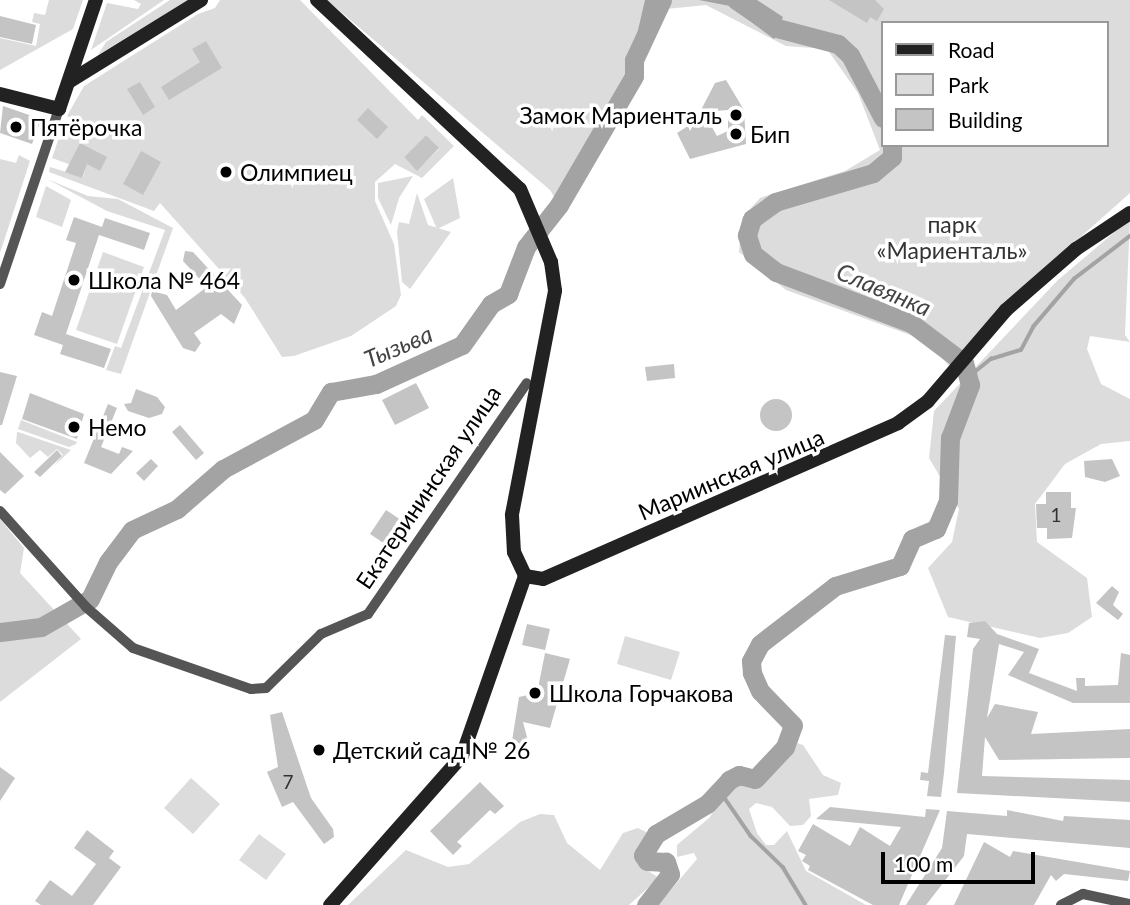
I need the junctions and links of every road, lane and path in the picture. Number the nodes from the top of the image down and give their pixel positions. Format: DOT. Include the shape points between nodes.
graph roads {
  1 [pos="96,0"];
  2 [pos="201,0"];
  3 [pos="317,0"];
  4 [pos="70,81"];
  5 [pos="0,94"];
  6 [pos="59,109"];
  7 [pos="1130,213"];
  8 [pos="0,284"];
  9 [pos="527,383"];
  10 [pos="0,511"];
  11 [pos="525,576"];
  12 [pos="1130,904"];
  13 [pos="330,905"];
  14 [pos="1062,905"];
  1 -- 4 [label="street"];
  2 -- 4 [label="street"];
  3 -- 11 [label="street" via="507,174 525,198 551,262 552,312 512,515 514,552"];
  4 -- 6 [label="street"];
  5 -- 6 [label="street"];
  6 -- 8 [label="street"];
  7 -- 11 [label="street, Мариинская улица" via="1076,249 1006,310 912,414 836,454 543,579"];
  9 -- 10 [label="street, Екатерининская улица" via="368,614 321,634 266,688 251,689 152,658 83,603"];
  11 -- 13 [label="street" via="461,756"];
  12 -- 14 [label="street" via="1083,894"];
}
